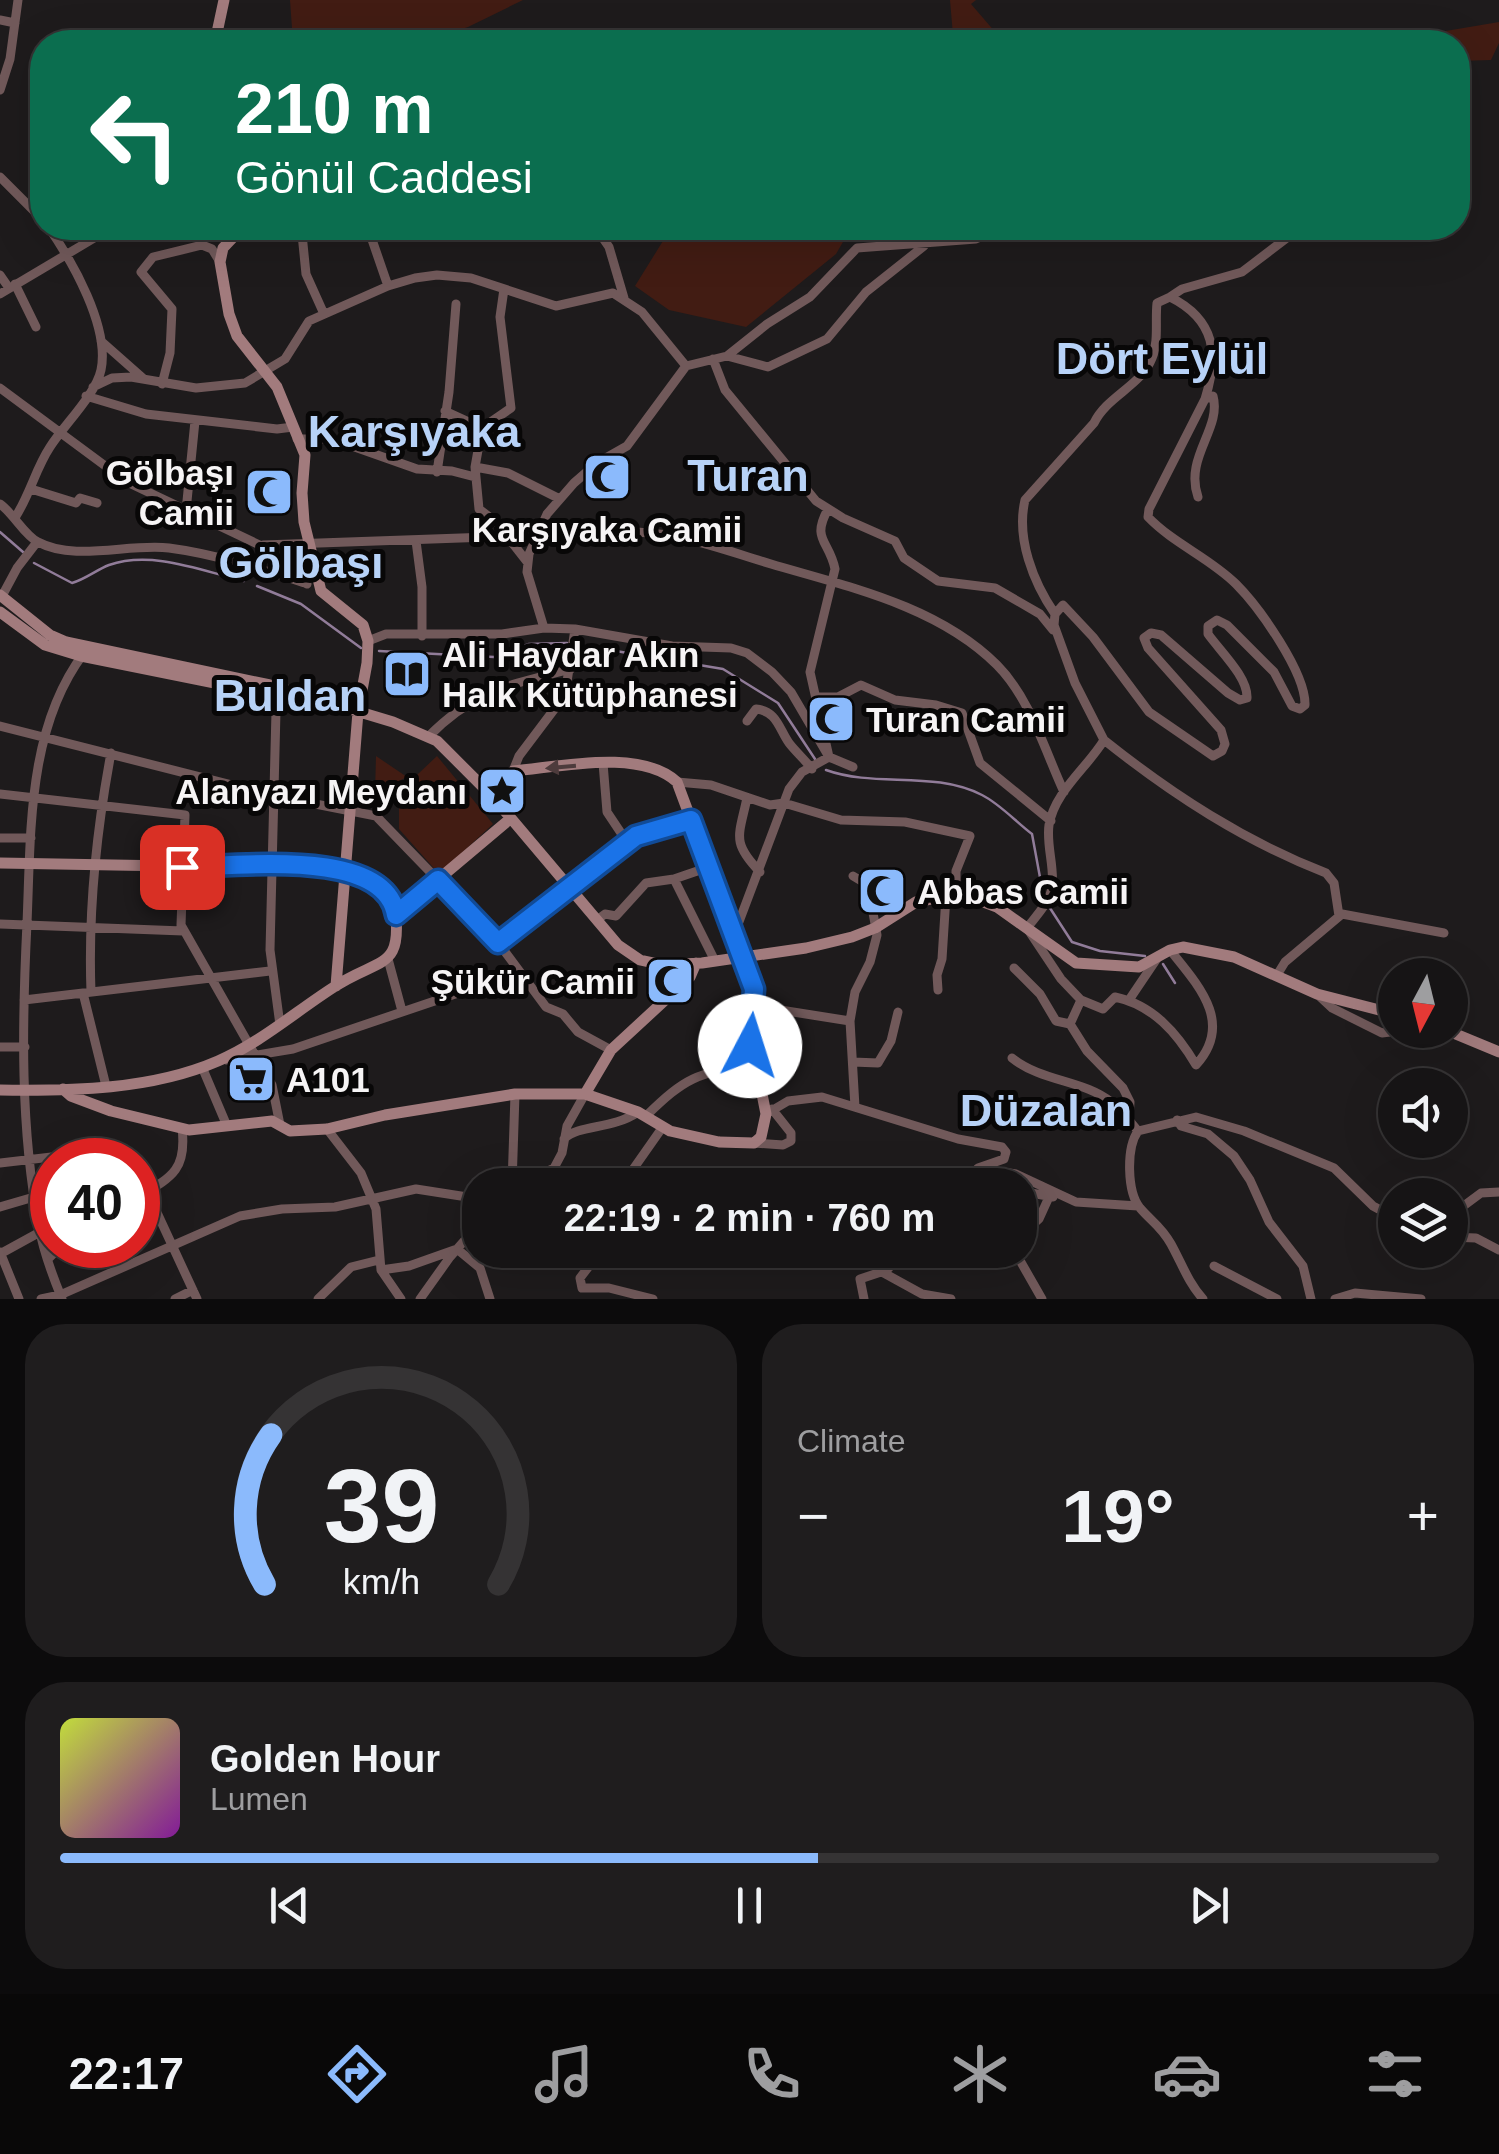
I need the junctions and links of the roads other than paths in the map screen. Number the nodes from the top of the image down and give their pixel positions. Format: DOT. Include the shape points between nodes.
graph roads {
  1 [pos="18,0"];
  2 [pos="224,0"];
  3 [pos="0,20"];
  4 [pos="15,23"];
  5 [pos="218,30"];
  6 [pos="0,90"];
  7 [pos="0,176"];
  8 [pos="30,207"];
  9 [pos="58,240"];
  10 [pos="88,240"];
  11 [pos="230,240"];
  12 [pos="303,240"];
  13 [pos="372,240"];
  14 [pos="604,240"];
  15 [pos="966,240"];
  16 [pos="1284,240"];
  17 [pos="926,244"];
  18 [pos="66,252"];
  19 [pos="220,262"];
  20 [pos="0,275"];
  21 [pos="388,286"];
  22 [pos="8,288"];
  23 [pos="504,289"];
  24 [pos="1170,297"];
  25 [pos="624,298"];
  26 [pos="456,304"];
  27 [pos="324,314"];
  28 [pos="36,327"];
  29 [pos="101,342"];
  30 [pos="727,356"];
  31 [pos="713,359"];
  32 [pos="686,366"];
  33 [pos="266,371"];
  34 [pos="148,382"];
  35 [pos="162,384"];
  36 [pos="0,388"];
  37 [pos="90,391"];
  38 [pos="1204,399"];
  39 [pos="445,411"];
  40 [pos="195,421"];
  41 [pos="482,428"];
  42 [pos="295,433"];
  43 [pos="59,434"];
  44 [pos="437,472"];
  45 [pos="475,472"];
  46 [pos="30,489"];
  47 [pos="1198,497"];
  48 [pos="560,498"];
  49 [pos="97,503"];
  50 [pos="0,504"];
  51 [pos="828,509"];
  52 [pos="186,511"];
  53 [pos="16,516"];
  54 [pos="538,528"];
  55 [pos="507,535"];
  56 [pos="416,541"];
  57 [pos="38,542"];
  58 [pos="308,544"];
  59 [pos="263,545"];
  60 [pos="528,562"];
  61 [pos="833,582"];
  62 [pos="307,584"];
  63 [pos="321,592"];
  64 [pos="1,596"];
  65 [pos="0,612"];
  66 [pos="1054,614"];
  67 [pos="544,628"];
  68 [pos="575,630"];
  69 [pos="422,636"];
  70 [pos="368,642"];
  71 [pos="1062,643"];
  72 [pos="85,652"];
  73 [pos="571,670"];
  74 [pos="280,690"];
  75 [pos="816,697"];
  76 [pos="358,712"];
  77 [pos="747,721"];
  78 [pos="0,726"];
  79 [pos="45,737"];
  80 [pos="428,738"];
  81 [pos="1104,740"];
  82 [pos="111,753"];
  83 [pos="829,756"];
  84 [pos="603,764"];
  85 [pos="852,767"];
  86 [pos="812,769"];
  87 [pos="513,771"];
  88 [pos="676,782"];
  89 [pos="1064,792"];
  90 [pos="0,794"];
  91 [pos="275,796"];
  92 [pos="493,797"];
  93 [pos="34,798"];
  94 [pos="747,798"];
  95 [pos="784,803"];
  96 [pos="101,806"];
  97 [pos="352,809"];
  98 [pos="510,819"];
  99 [pos="691,820"];
  100 [pos="1051,821"];
  101 [pos="0,838"];
  102 [pos="31,838"];
  103 [pos="627,842"];
  104 [pos="0,863"];
  105 [pos="30,864"];
  106 [pos="94,866"];
  107 [pos="272,866"];
  108 [pos="182,867"];
  109 [pos="709,867"];
  110 [pos="344,869"];
  111 [pos="760,872"];
  112 [pos="853,876"];
  113 [pos="674,879"];
  114 [pos="438,880"];
  115 [pos="569,888"];
  116 [pos="951,896"];
  117 [pos="396,915"];
  118 [pos="1339,916"];
  119 [pos="597,920"];
  120 [pos="0,924"];
  121 [pos="27,925"];
  122 [pos="89,927"];
  123 [pos="875,928"];
  124 [pos="1027,928"];
  125 [pos="183,931"];
  126 [pos="1444,933"];
  127 [pos="734,935"];
  128 [pos="498,943"];
  129 [pos="1164,953"];
  130 [pos="739,957"];
  131 [pos="388,959"];
  132 [pos="716,961"];
  133 [pos="696,963"];
  134 [pos="1014,968"];
  135 [pos="270,970"];
  136 [pos="520,972"];
  137 [pos="1277,975"];
  138 [pos="212,978"];
  139 [pos="336,986"];
  140 [pos="938,990"];
  141 [pos="87,993"];
  142 [pos="1317,994"];
  143 [pos="24,1000"];
  144 [pos="1081,1000"];
  145 [pos="1129,1000"];
  146 [pos="754,1006"];
  147 [pos="1378,1010"];
  148 [pos="402,1011"];
  149 [pos="898,1012"];
  150 [pos="850,1021"];
  151 [pos="1070,1024"];
  152 [pos="280,1025"];
  153 [pos="1378,1031"];
  154 [pos="1468,1039"];
  155 [pos="0,1046"];
  156 [pos="25,1047"];
  157 [pos="252,1050"];
  158 [pos="611,1050"];
  159 [pos="1499,1052"];
  160 [pos="1012,1058"];
  161 [pos="854,1062"];
  162 [pos="750,1064"];
  163 [pos="202,1067"];
  164 [pos="106,1086"];
  165 [pos="63,1088"];
  166 [pos="0,1090"];
  167 [pos="25,1090"];
  168 [pos="516,1094"];
  169 [pos="584,1094"];
  170 [pos="855,1107"];
  171 [pos="769,1112"];
  172 [pos="642,1114"];
  173 [pos="1129,1120"];
  174 [pos="1177,1120"];
  175 [pos="280,1125"];
  176 [pos="227,1126"];
  177 [pos="182,1128"];
  178 [pos="662,1128"];
  179 [pos="327,1129"];
  180 [pos="1138,1131"];
  181 [pos="564,1140"];
  182 [pos="754,1142"];
  183 [pos="29,1160"];
  184 [pos="0,1163"];
  185 [pos="30,1167"];
  186 [pos="516,1168"];
  187 [pos="554,1168"];
  188 [pos="634,1168"];
  189 [pos="978,1168"];
  190 [pos="160,1181"];
  191 [pos="1037,1186"];
  192 [pos="1499,1192"];
  193 [pos="1037,1194"];
  194 [pos="462,1196"];
  195 [pos="1055,1196"];
  196 [pos="30,1198"];
  197 [pos="372,1199"];
  198 [pos="1468,1203"];
  199 [pos="1138,1206"];
  200 [pos="0,1207"];
  201 [pos="1378,1208"];
  202 [pos="160,1218"];
  203 [pos="1037,1221"];
  204 [pos="30,1238"];
  205 [pos="1468,1238"];
  206 [pos="172,1243"];
  207 [pos="462,1243"];
  208 [pos="457,1249"];
  209 [pos="1499,1250"];
  210 [pos="0,1254"];
  211 [pos="380,1265"];
  212 [pos="1214,1266"];
  213 [pos="52,1268"];
  214 [pos="588,1268"];
  215 [pos="886,1268"];
  216 [pos="1024,1268"];
  217 [pos="882,1272"];
  218 [pos="195,1294"];
  219 [pos="1371,1296"];
  220 [pos="61,1297"];
  221 [pos="930,1297"];
  222 [pos="19,1299"];
  223 [pos="42,1299"];
  224 [pos="176,1299"];
  225 [pos="318,1299"];
  226 [pos="401,1299"];
  227 [pos="420,1299"];
  228 [pos="490,1299"];
  229 [pos="654,1299"];
  230 [pos="864,1299"];
  231 [pos="951,1299"];
  232 [pos="1042,1299"];
  233 [pos="1203,1299"];
  234 [pos="1277,1299"];
  235 [pos="1310,1299"];
  236 [pos="1334,1299"];
  237 [pos="1421,1299"];
  1 -- 4 [label="street"];
  2 -- 5 [label="street"];
  3 -- 4 [label="street"];
  4 -- 6 [label="street"];
  7 -- 8 [label="street"];
  9 -- 18 [label="street"];
  10 -- 18 [label="street"];
  11 -- 19 [label="street"];
  12 -- 27 [label="street" via="306,274"];
  13 -- 21 [label="street"];
  14 -- 25 [label="street"];
  15 -- 17 [label="street"];
  16 -- 24 [label="street" via="1242,272"];
  17 -- 30 [label="street" via="857,248 810,297"];
  17 -- 30 [label="street" via="866,292 827,340 768,368"];
  18 -- 22 [label="street"];
  18 -- 29 [label="street"];
  19 -- 33 [label="street" via="237,336"];
  19 -- 35 [label="street" via="202,246 153,257 141,272 172,309"];
  20 -- 22 [label="street"];
  21 -- 23 [label="street" via="437,274"];
  21 -- 27 [label="street"];
  22 -- 28 [label="street"];
  23 -- 25 [label="street" via="556,306 612,293"];
  23 -- 41 [label="street" via="500,316 511,408"];
  24 -- 38 [label="street" via="1202,322 1211,342 1214,362"];
  24 -- 66 [label="street" via="1157,302 1154,354 1146,370 1100,410 1026,500 1030,563"];
  25 -- 32 [label="street"];
  26 -- 39 [label="street"];
  27 -- 33 [label="street" via="309,320 285,358"];
  29 -- 34 [label="street"];
  29 -- 37 [label="street" via="101,370"];
  30 -- 31 [label="street"];
  31 -- 32 [label="street"];
  31 -- 51 [label="street" via="744,415"];
  32 -- 48 [label="street" via="627,446"];
  33 -- 35 [label="street" via="225,387"];
  33 -- 42 [label="street"];
  34 -- 35 [label="street"];
  34 -- 37 [label="street" via="112,378"];
  36 -- 43 [label="street"];
  37 -- 40 [label="street" via="131,411"];
  37 -- 43 [label="street"];
  38 -- 47 [label="street" via="1213,396 1216,402 1195,464"];
  38 -- 66 [label="street" via="1148,517 1237,584 1293,661 1306,705 1292,706 1274,672 1218,620 1208,634 1247,698 1228,693 1151,633 1144,638 1148,648 1221,730 1225,744 1212,756 1149,712 1063,606"];
  39 -- 41 [label="street"];
  39 -- 44 [label="street"];
  40 -- 42 [label="street"];
  40 -- 52 [label="street"];
  41 -- 45 [label="street"];
  42 -- 44 [label="street"];
  42 -- 58 [label="street" via="305,455"];
  43 -- 46 [label="street"];
  43 -- 52 [label="street" via="128,482"];
  44 -- 45 [label="street"];
  45 -- 48 [label="street" via="508,473"];
  45 -- 55 [label="street" via="480,510"];
  46 -- 49 [label="street"];
  46 -- 53 [label="street"];
  48 -- 54 [label="street"];
  50 -- 53 [label="street"];
  51 -- 61 [label="street" via="820,534 832,556"];
  51 -- 71 [label="street" via="894,540 904,558 938,581 996,588 1040,614"];
  52 -- 59 [label="street"];
  53 -- 57 [label="street"];
  54 -- 55 [label="street"];
  54 -- 60 [label="street"];
  54 -- 61 [label="street" via="668,536"];
  55 -- 56 [label="street"];
  55 -- 60 [label="street"];
  56 -- 58 [label="street"];
  56 -- 69 [label="street"];
  57 -- 62 [label="street" via="100,551 165,548"];
  57 -- 64 [label="street"];
  58 -- 59 [label="street"];
  58 -- 63 [label="street"];
  59 -- 62 [label="street" via="289,560"];
  60 -- 67 [label="street"];
  61 -- 75 [label="street" via="810,672"];
  61 -- 89 [label="street" via="908,607 964,637 998,666 1018,691"];
  62 -- 63 [label="street"];
  63 -- 70 [label="street" via="363,626"];
  64 -- 72 [label="street" via="50,635"];
  65 -- 72 [label="street" via="44,646"];
  66 -- 71 [label="street"];
  67 -- 68 [label="street"];
  67 -- 69 [label="street"];
  68 -- 73 [label="street"];
  68 -- 83 [label="street" via="747,653 791,692"];
  69 -- 70 [label="street" via="386,634"];
  70 -- 76 [label="street"];
  71 -- 81 [label="street"];
  72 -- 74 [label="street" via="268,694"];
  72 -- 79 [label="street" via="61,687"];
  73 -- 80 [label="street" via="488,691"];
  73 -- 87 [label="street" via="565,696"];
  74 -- 76 [label="street"];
  74 -- 91 [label="street"];
  75 -- 83 [label="street"];
  75 -- 100 [label="street" via="838,697 861,684 894,700 962,713 980,763"];
  76 -- 80 [label="street"];
  76 -- 97 [label="street"];
  77 -- 86 [label="street" via="756,709 765,710"];
  78 -- 79 [label="street"];
  79 -- 82 [label="street"];
  79 -- 93 [label="street"];
  80 -- 92 [label="street"];
  81 -- 89 [label="street"];
  81 -- 118 [label="street" via="1232,829 1326,873"];
  82 -- 91 [label="street"];
  82 -- 96 [label="street"];
  83 -- 85 [label="street"];
  83 -- 86 [label="street"];
  84 -- 87 [label="street, one-way"];
  84 -- 88 [label="street" via="647,766"];
  84 -- 103 [label="street" via="607,812"];
  86 -- 95 [label="street" via="802,772"];
  87 -- 92 [label="street"];
  88 -- 94 [label="street"];
  88 -- 99 [label="street"];
  89 -- 100 [label="street"];
  90 -- 93 [label="street"];
  91 -- 97 [label="street"];
  91 -- 107 [label="street"];
  92 -- 98 [label="street"];
  93 -- 96 [label="street"];
  93 -- 102 [label="street"];
  94 -- 95 [label="street"];
  94 -- 111 [label="street" via="738,844"];
  95 -- 111 [label="street"];
  95 -- 116 [label="street" via="840,820 905,822 970,836"];
  96 -- 106 [label="street"];
  96 -- 108 [label="street" via="185,814"];
  97 -- 110 [label="street"];
  97 -- 114 [label="street" via="382,820"];
  98 -- 114 [label="street"];
  98 -- 115 [label="street"];
  99 -- 103 [label="street"];
  99 -- 109 [label="street"];
  100 -- 124 [label="street" via="1052,887"];
  101 -- 102 [label="street"];
  102 -- 105 [label="street"];
  103 -- 115 [label="street"];
  104 -- 105 [label="street"];
  105 -- 106 [label="street"];
  105 -- 121 [label="street"];
  106 -- 108 [label="street"];
  106 -- 122 [label="street"];
  107 -- 108 [label="street"];
  107 -- 110 [label="street"];
  107 -- 135 [label="street"];
  108 -- 125 [label="street"];
  109 -- 113 [label="street"];
  109 -- 127 [label="street"];
  110 -- 117 [label="street" via="379,887 394,902"];
  110 -- 139 [label="street"];
  111 -- 127 [label="street"];
  112 -- 123 [label="street" via="868,885"];
  113 -- 119 [label="street" via="646,883 616,916"];
  113 -- 132 [label="street"];
  114 -- 117 [label="street"];
  114 -- 128 [label="street"];
  115 -- 119 [label="street"];
  115 -- 128 [label="street"];
  116 -- 123 [label="street" via="916,902"];
  116 -- 124 [label="street" via="997,907"];
  116 -- 140 [label="street"];
  117 -- 131 [label="street" via="395,951"];
  118 -- 126 [label="street"];
  118 -- 137 [label="street"];
  119 -- 133 [label="street" via="640,960"];
  120 -- 121 [label="street"];
  121 -- 122 [label="street"];
  121 -- 143 [label="street"];
  122 -- 125 [label="street"];
  122 -- 141 [label="street"];
  123 -- 130 [label="street" via="806,948"];
  123 -- 150 [label="street"];
  124 -- 129 [label="street" via="1076,963 1139,967"];
  124 -- 144 [label="street"];
  125 -- 138 [label="street"];
  127 -- 130 [label="street"];
  128 -- 136 [label="street"];
  129 -- 137 [label="street" via="1183,946"];
  129 -- 145 [label="street"];
  129 -- 145 [label="street" via="1213,1015 1213,1037 1203,1057 1196,1065 1167,1024"];
  130 -- 132 [label="street"];
  130 -- 146 [label="street"];
  131 -- 139 [label="street"];
  131 -- 148 [label="street"];
  132 -- 133 [label="street"];
  133 -- 158 [label="street" via="690,977"];
  134 -- 151 [label="street" via="1056,1021"];
  135 -- 138 [label="street"];
  135 -- 152 [label="street"];
  136 -- 148 [label="street"];
  136 -- 158 [label="street" via="546,1007"];
  137 -- 142 [label="street"];
  138 -- 141 [label="street"];
  138 -- 157 [label="street"];
  139 -- 152 [label="street"];
  141 -- 143 [label="street"];
  141 -- 164 [label="street"];
  142 -- 147 [label="street"];
  142 -- 153 [label="street"];
  143 -- 156 [label="street"];
  144 -- 145 [label="street" via="1103,1009 1115,998"];
  144 -- 151 [label="street"];
  146 -- 150 [label="street"];
  146 -- 162 [label="street"];
  148 -- 157 [label="street" via="293,1049"];
  149 -- 161 [label="street" via="892,1041 878,1063"];
  150 -- 161 [label="street"];
  151 -- 173 [label="street" via="1123,1088"];
  152 -- 157 [label="street"];
  154 -- 159 [label="street"];
  155 -- 156 [label="street"];
  156 -- 167 [label="street"];
  157 -- 163 [label="street"];
  157 -- 175 [label="street" via="272,1085"];
  158 -- 169 [label="street"];
  160 -- 173 [label="street" via="1098,1094"];
  161 -- 170 [label="street"];
  162 -- 171 [label="street"];
  162 -- 172 [label="street" via="699,1074"];
  163 -- 164 [label="street"];
  163 -- 176 [label="street"];
  164 -- 165 [label="street"];
  165 -- 167 [label="street"];
  165 -- 177 [label="street" via="111,1111"];
  166 -- 167 [label="street"];
  167 -- 183 [label="street"];
  168 -- 169 [label="street"];
  168 -- 179 [label="street"];
  168 -- 186 [label="street"];
  169 -- 172 [label="street"];
  169 -- 181 [label="street"];
  170 -- 171 [label="street" via="801,1097"];
  170 -- 189 [label="street" via="1006,1152 1004,1159"];
  171 -- 182 [label="street"];
  171 -- 182 [label="street" via="791,1140"];
  172 -- 178 [label="street"];
  172 -- 181 [label="street" via="572,1131"];
  173 -- 180 [label="street"];
  174 -- 180 [label="street"];
  174 -- 201 [label="street" via="1213,1121 1316,1159"];
  174 -- 235 [label="street" via="1234,1156 1269,1222 1304,1266"];
  175 -- 176 [label="street"];
  175 -- 179 [label="street" via="290,1131"];
  176 -- 177 [label="street"];
  177 -- 190 [label="street" via="183,1160"];
  178 -- 182 [label="street" via="719,1142"];
  178 -- 188 [label="street"];
  179 -- 197 [label="street"];
  180 -- 199 [label="street" via="1130,1164"];
  181 -- 187 [label="street"];
  183 -- 184 [label="street"];
  183 -- 185 [label="street"];
  191 -- 195 [label="street"];
  192 -- 198 [label="street"];
  193 -- 195 [label="street"];
  194 -- 197 [label="street" via="416,1189"];
  195 -- 199 [label="street"];
  195 -- 203 [label="street"];
  196 -- 200 [label="street"];
  197 -- 206 [label="street" via="240,1216"];
  197 -- 211 [label="street"];
  199 -- 233 [label="street" via="1158,1223"];
  202 -- 206 [label="street"];
  204 -- 210 [label="street"];
  205 -- 209 [label="street"];
  206 -- 218 [label="street"];
  206 -- 220 [label="street"];
  207 -- 208 [label="street"];
  208 -- 211 [label="street" via="409,1266"];
  208 -- 227 [label="street"];
  208 -- 228 [label="street" via="480,1268"];
  210 -- 222 [label="street"];
  211 -- 225 [label="street" via="351,1266"];
  211 -- 226 [label="street"];
  212 -- 234 [label="street"];
  213 -- 220 [label="street"];
  214 -- 229 [label="street" via="582,1288"];
  215 -- 217 [label="street"];
  216 -- 232 [label="street"];
  217 -- 221 [label="street"];
  217 -- 230 [label="street" via="860,1279"];
  218 -- 224 [label="street"];
  219 -- 236 [label="street"];
  219 -- 237 [label="street"];
  220 -- 223 [label="street"];
  221 -- 231 [label="street"];
}
